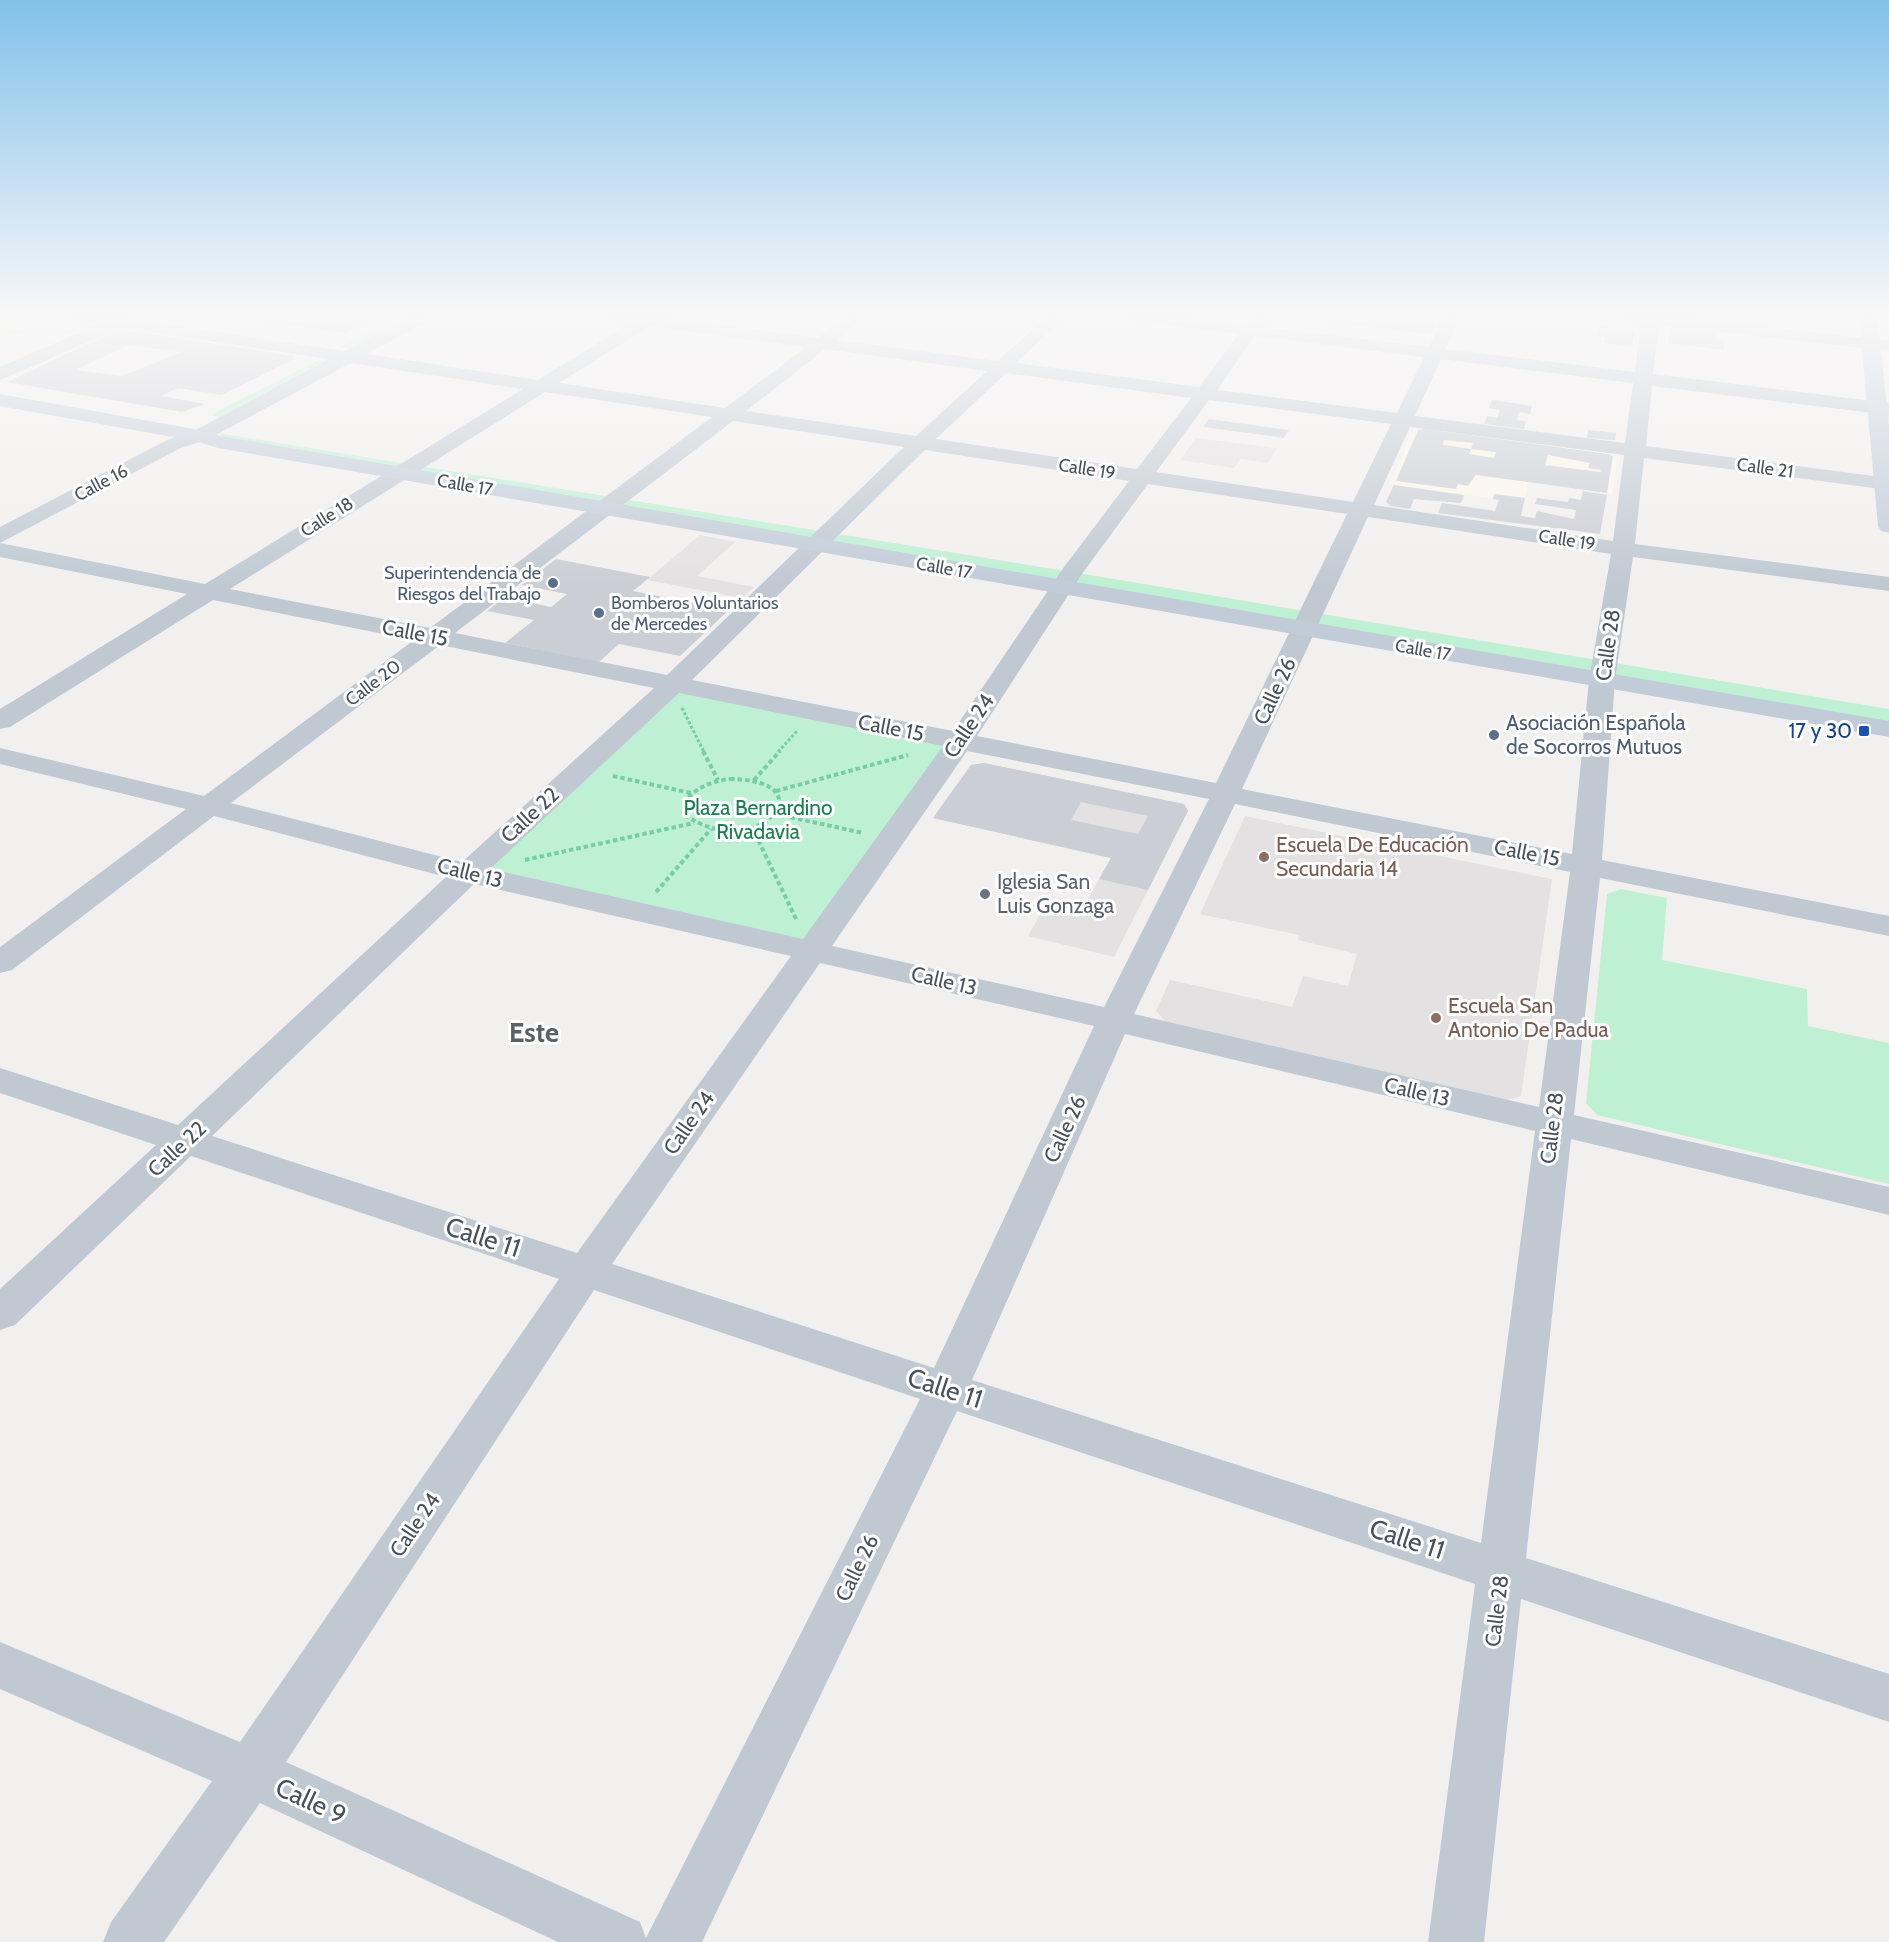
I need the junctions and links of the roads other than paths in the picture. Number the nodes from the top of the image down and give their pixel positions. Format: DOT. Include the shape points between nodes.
graph roads {
  1 [pos="36,406"];
  2 [pos="72,406"];
  3 [pos="232,406"];
  4 [pos="243,406"];
  5 [pos="507,406"];
  6 [pos="673,406"];
  7 [pos="738,406"];
  8 [pos="960,406"];
  9 [pos="1194,406"];
  10 [pos="1297,406"];
  11 [pos="1412,406"];
  12 [pos="1639,406"];
  13 [pos="1856,406"];
  14 [pos="1883,409"];
  15 [pos="727,414"];
  16 [pos="1405,420"];
  17 [pos="191,430"];
  18 [pos="920,443"];
  19 [pos="1635,450"];
  20 [pos="408,468"];
  21 [pos="1143,477"];
  22 [pos="1888,484"];
  23 [pos="612,504"];
  24 [pos="1361,509"];
  25 [pos="1889,526"];
  26 [pos="0,536"];
  27 [pos="824,539"];
  28 [pos="1623,549"];
  29 [pos="0,550"];
  30 [pos="1067,580"];
  31 [pos="1889,584"];
  32 [pos="205,593"];
  33 [pos="1308,621"];
  34 [pos="435,637"];
  35 [pos="1604,670"];
  36 [pos="671,686"];
  37 [pos="1889,708"];
  38 [pos="0,721"];
  39 [pos="1889,729"];
  40 [pos="960,741"];
  41 [pos="0,756"];
  42 [pos="1226,793"];
  43 [pos="208,806"];
  44 [pos="1586,864"];
  45 [pos="468,873"];
  46 [pos="1889,926"];
  47 [pos="811,950"];
  48 [pos="0,963"];
  49 [pos="1114,1020"];
  50 [pos="0,1080"];
  51 [pos="1552,1124"];
  52 [pos="185,1142"];
  53 [pos="1889,1201"];
  54 [pos="586,1270"];
  55 [pos="0,1314"];
  56 [pos="946,1389"];
  57 [pos="1502,1570"];
  58 [pos="0,1665"];
  59 [pos="1889,1698"];
  60 [pos="250,1772"];
  61 [pos="131,1942"];
  62 [pos="620,1942"];
  63 [pos="673,1942"];
  64 [pos="1456,1942"];
  1 -- 17 [label="main road, Calle 17"];
  2 -- 17 [label="main road, Calle 17"];
  3 -- 17 [label="street, Calle 16"];
  4 -- 17 [label="street, Calle 16"];
  5 -- 20 [label="street, Calle 18"];
  6 -- 15 [label="street, Calle 19"];
  7 -- 15 [label="street, Calle 20"];
  8 -- 18 [label="street, Calle 22"];
  9 -- 21 [label="street, Calle 24"];
  10 -- 16 [label="street, Calle 21"];
  11 -- 16 [label="street, Calle 26"];
  12 -- 19 [label="street, Calle 28"];
  13 -- 14 [label="street"];
  14 -- 22 [label="main road"];
  15 -- 18 [label="street, Calle 19"];
  15 -- 23 [label="street, Calle 20"];
  16 -- 19 [label="street, Calle 21"];
  16 -- 24 [label="street, Calle 26"];
  17 -- 20 [label="main road, Calle 17" via="249,433"];
  17 -- 26 [label="street, Calle 16" via="174,444"];
  18 -- 21 [label="street, Calle 19"];
  18 -- 27 [label="street, Calle 22"];
  19 -- 22 [label="street, Calle 21"];
  19 -- 28 [label="street, Calle 28"];
  20 -- 23 [label="main road, Calle 17"];
  20 -- 32 [label="street, Calle 18"];
  21 -- 24 [label="street, Calle 19"];
  21 -- 30 [label="street, Calle 24"];
  22 -- 25 [label="main road"];
  23 -- 27 [label="main road, Calle 17"];
  23 -- 34 [label="street, Calle 20"];
  24 -- 28 [label="street, Calle 19"];
  24 -- 33 [label="street, Calle 26"];
  27 -- 30 [label="main road, Calle 17"];
  27 -- 36 [label="street, Calle 22"];
  28 -- 31 [label="street, Calle 19"];
  28 -- 35 [label="street, Calle 28"];
  29 -- 32 [label="street, Calle 15"];
  30 -- 33 [label="main road, Calle 17"];
  30 -- 40 [label="street, Calle 24"];
  32 -- 34 [label="street, Calle 15"];
  32 -- 38 [label="street, Calle 18"];
  33 -- 35 [label="main road, Calle 17"];
  33 -- 42 [label="street, Calle 26"];
  34 -- 36 [label="street, Calle 15"];
  34 -- 43 [label="street, Calle 20"];
  35 -- 37 [label="main road, Calle 17"];
  35 -- 39 [label="main road, Calle 17"];
  35 -- 44 [label="street, Calle 28"];
  36 -- 40 [label="street, Calle 15"];
  36 -- 45 [label="street, Calle 22"];
  40 -- 42 [label="street, Calle 15"];
  40 -- 47 [label="street, Calle 24"];
  41 -- 43 [label="street, Calle 13"];
  42 -- 44 [label="street, Calle 15"];
  42 -- 49 [label="street, Calle 26"];
  43 -- 45 [label="street, Calle 13"];
  43 -- 48 [label="street, Calle 20"];
  44 -- 46 [label="street, Calle 15"];
  44 -- 51 [label="street, Calle 28"];
  45 -- 47 [label="street, Calle 13"];
  45 -- 52 [label="street, Calle 22"];
  47 -- 49 [label="street, Calle 13"];
  47 -- 54 [label="street, Calle 24"];
  49 -- 51 [label="street, Calle 13"];
  49 -- 56 [label="street, Calle 26"];
  50 -- 52 [label="street, Calle 11"];
  51 -- 53 [label="street, Calle 13"];
  51 -- 57 [label="street, Calle 28"];
  52 -- 54 [label="street, Calle 11"];
  52 -- 55 [label="street, Calle 22"];
  54 -- 56 [label="street, Calle 11"];
  54 -- 60 [label="street, Calle 24"];
  56 -- 57 [label="street, Calle 11"];
  56 -- 63 [label="street, Calle 26"];
  57 -- 59 [label="street, Calle 11"];
  57 -- 64 [label="street, Calle 28"];
  58 -- 60 [label="street, Calle 9"];
  60 -- 61 [label="street, Calle 24"];
  60 -- 62 [label="street, Calle 9"];
}
